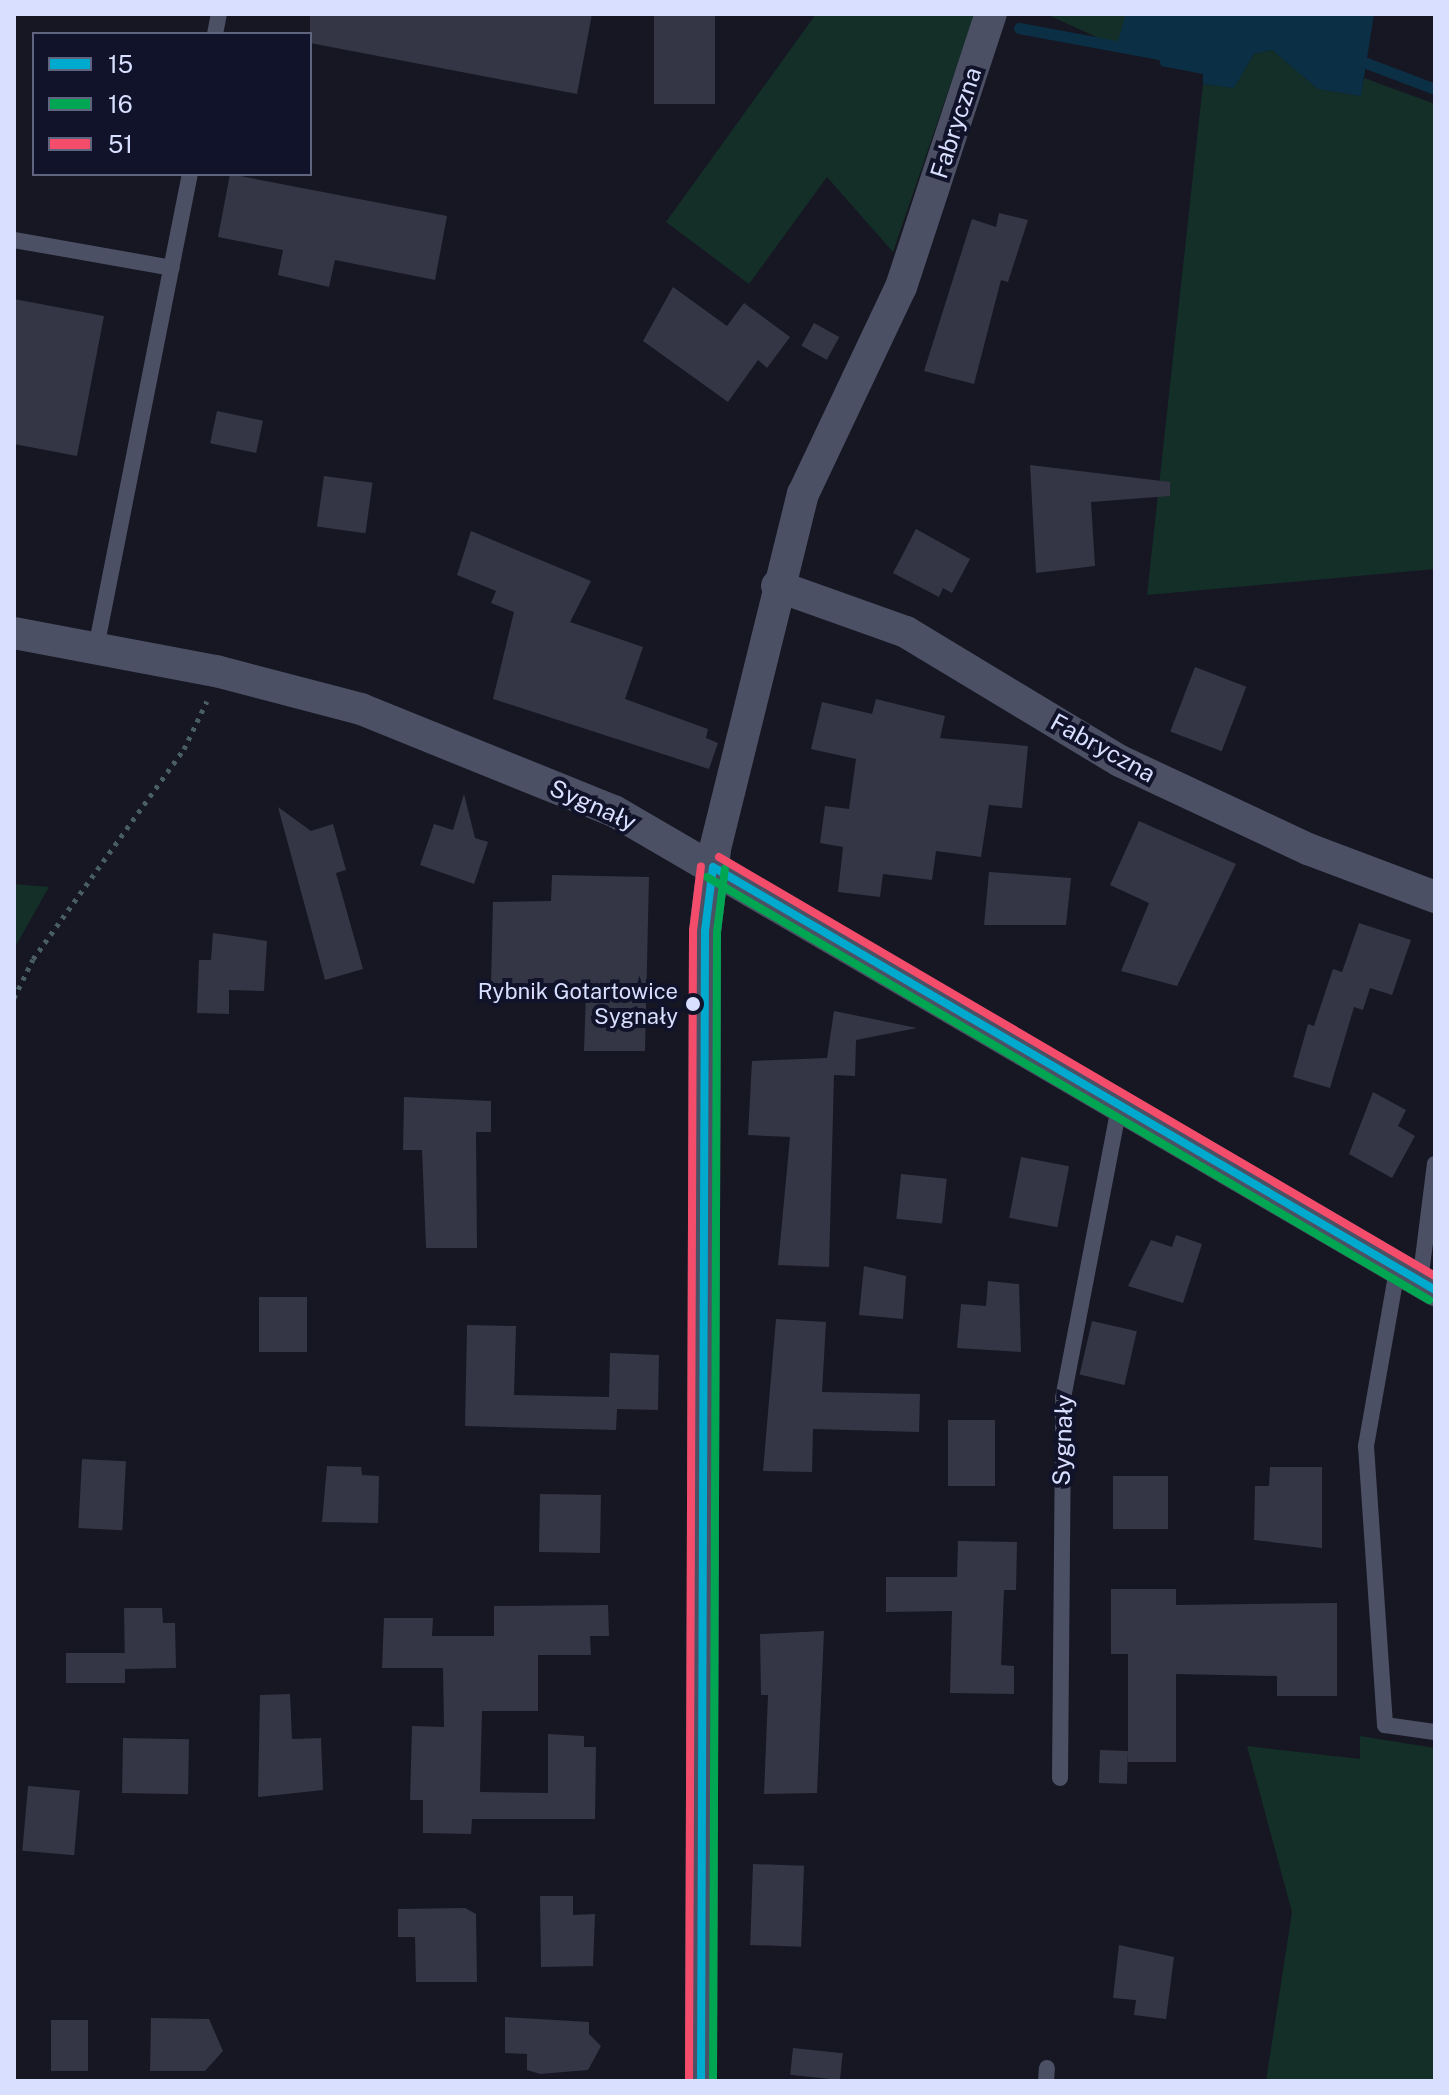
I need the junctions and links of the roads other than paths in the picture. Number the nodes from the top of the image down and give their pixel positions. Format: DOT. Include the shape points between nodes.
graph roads {
  1 [pos="991,14"];
  2 [pos="190,176"];
  3 [pos="14,240"];
  4 [pos="172,268"];
  5 [pos="777,586"];
  6 [pos="14,633"];
  7 [pos="96,648"];
  8 [pos="713,867"];
  9 [pos="1435,897"];
  10 [pos="1119,1106"];
  11 [pos="1435,1164"];
  12 [pos="1417,1280"];
  13 [pos="1435,1732"];
  14 [pos="1060,1778"];
  15 [pos="701,2081"];
  1 -- 5 [label="street, Fabryczna" via="901,287 803,494"];
  2 -- 4 [label="lane"];
  3 -- 4 [label="lane"];
  4 -- 7 [label="lane"];
  5 -- 8 [label="street, Fabryczna"];
  5 -- 9 [label="street, Fabryczna" via="906,632 1120,761 1308,849"];
  6 -- 7 [label="street, Sygnały"];
  7 -- 8 [label="street, Sygnały" via="216,671 361,709 614,811"];
  8 -- 10 [label="street, Sygnały"];
  8 -- 15 [label="street, Fabryczna" via="705,931"];
  10 -- 12 [label="street, Sygnały"];
  10 -- 14 [label="lane, Sygnały" via="1063,1398"];
  11 -- 12 [label="lane"];
  12 -- 13 [label="lane" via="1366,1446 1385,1725"];
}
